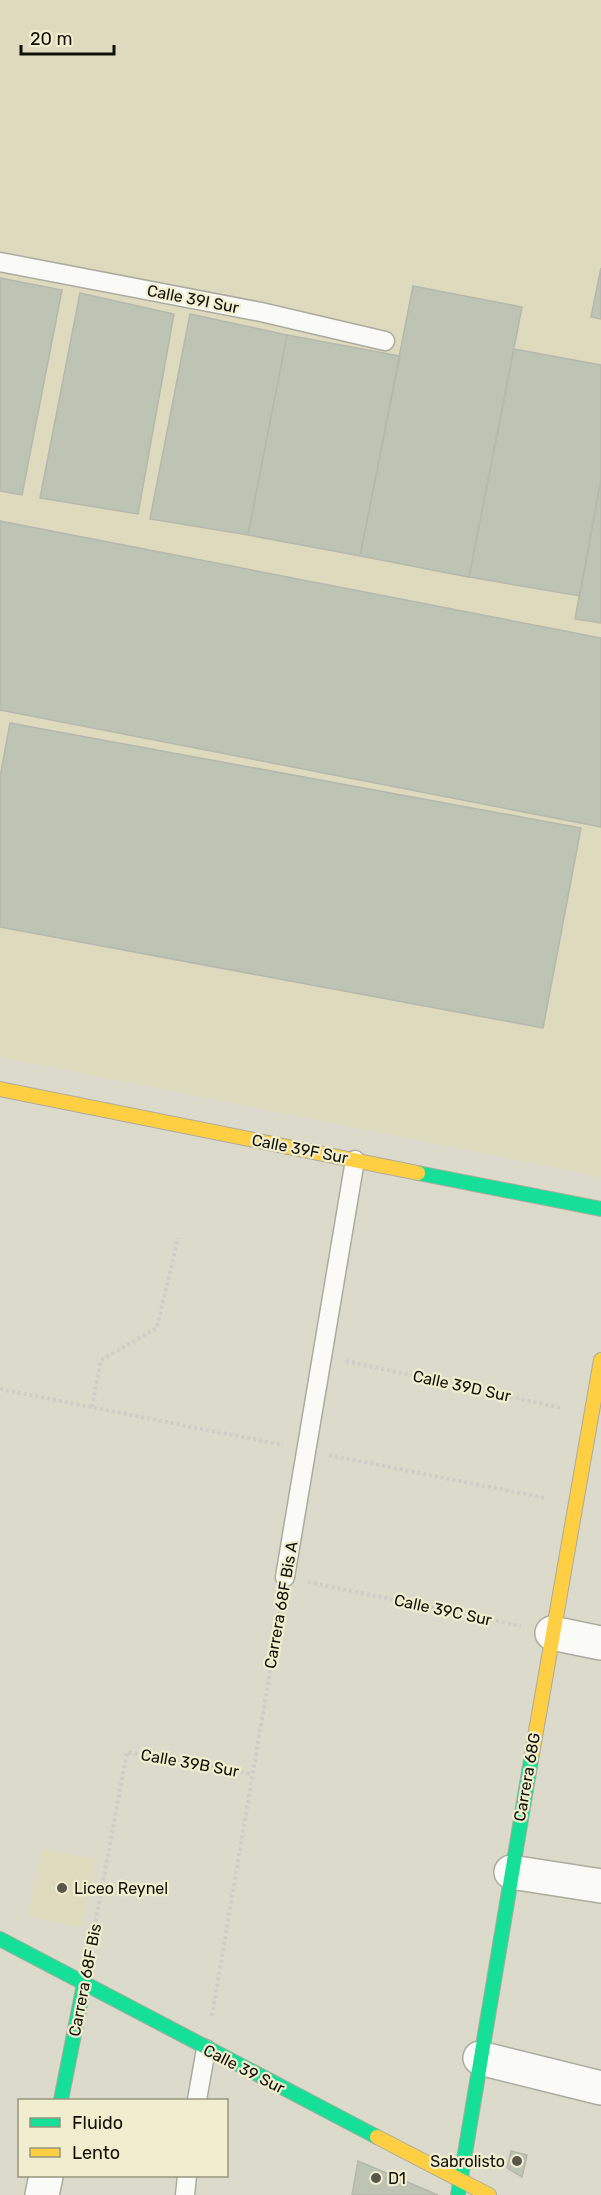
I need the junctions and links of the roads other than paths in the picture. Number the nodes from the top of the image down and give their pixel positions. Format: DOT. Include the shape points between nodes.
graph roads {
  1 [pos="0,262"];
  2 [pos="385,341"];
  3 [pos="0,1089"];
  4 [pos="355,1160"];
  5 [pos="601,1209"];
  6 [pos="601,1360"];
  7 [pos="596,1415"];
  8 [pos="285,1577"];
  9 [pos="552,1633"];
  10 [pos="601,1643"];
  11 [pos="511,1872"];
  12 [pos="601,1886"];
  13 [pos="0,1939"];
  14 [pos="84,1984"];
  15 [pos="206,2049"];
  16 [pos="480,2058"];
  17 [pos="601,2088"];
  18 [pos="61,2099"];
  19 [pos="197,2099"];
  20 [pos="46,2177"];
  21 [pos="187,2177"];
  22 [pos="460,2181"];
  23 [pos="42,2195"];
  24 [pos="184,2195"];
  25 [pos="458,2195"];
  26 [pos="489,2195"];
  1 -- 2 [label="lane, Calle 39I Sur" via="261,312"];
  3 -- 4 [label="street, Calle 39F Sur"];
  4 -- 5 [label="street, Calle 39F Sur"];
  4 -- 8 [label="lane, Carrera 68F Bis A"];
  6 -- 7 [label="street, Carrera 68G"];
  7 -- 9 [label="street, Carrera 68G"];
  9 -- 10 [label="street"];
  9 -- 11 [label="street, Carrera 68G"];
  11 -- 12 [label="street"];
  11 -- 16 [label="street, Carrera 68G"];
  13 -- 14 [label="street, Calle 39 Sur"];
  14 -- 15 [label="street, Calle 39 Sur"];
  14 -- 18 [label="street, Carrera 68F Bis"];
  15 -- 19 [label="lane"];
  15 -- 22 [label="street, Calle 39 Sur"];
  16 -- 17 [label="street"];
  16 -- 22 [label="street, Carrera 68G"];
  20 -- 23 [label="street"];
  21 -- 24 [label="lane"];
  22 -- 25 [label="street, Carrera 68G"];
  22 -- 26 [label="street, Calle 39 Sur"];
}
